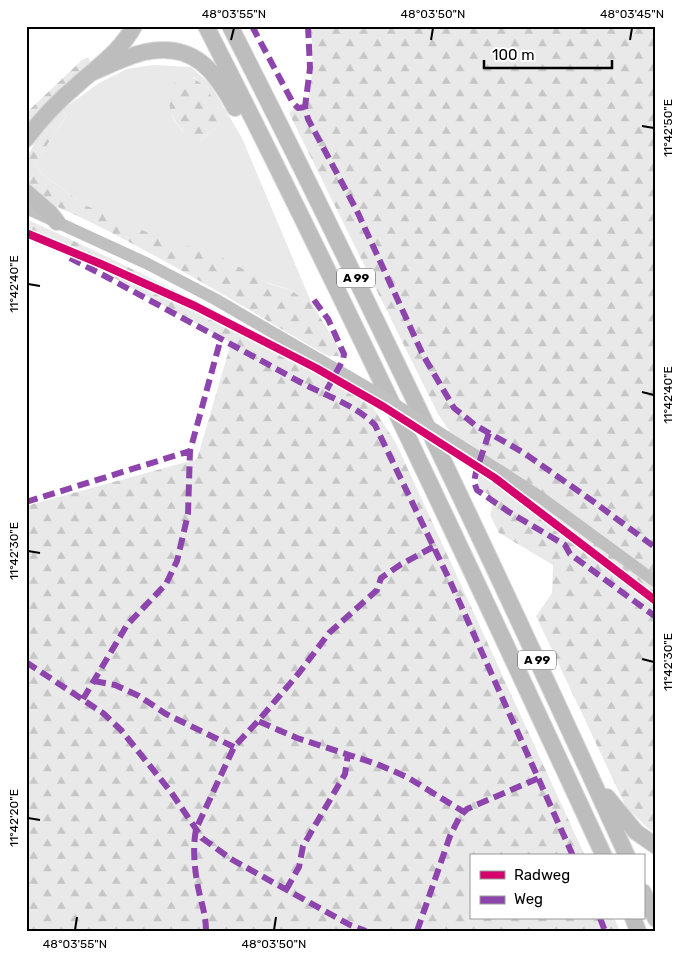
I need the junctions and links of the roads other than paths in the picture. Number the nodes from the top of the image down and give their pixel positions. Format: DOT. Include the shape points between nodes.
graph roads {
  1 [pos="134,26"];
  2 [pos="206,26"];
  3 [pos="230,26"];
  4 [pos="91,72"];
  5 [pos="26,139"];
  6 [pos="269,150"];
  7 [pos="26,192"];
  8 [pos="26,208"];
  9 [pos="57,222"];
  10 [pos="656,582"];
  11 [pos="596,788"];
  12 [pos="656,846"];
  13 [pos="603,854"];
  14 [pos="626,854"];
  15 [pos="644,894"];
  16 [pos="656,919"];
  1 -- 4 [label="highway" via="113,53"];
  2 -- 6 [label="highway, A 99"];
  3 -- 11 [label="highway, A 99" via="385,337"];
  4 -- 5 [label="highway" via="51,109"];
  4 -- 6 [label="highway" via="145,52 164,50 184,54 211,70 248,133"];
  6 -- 13 [label="highway, A 99" via="494,617"];
  7 -- 9 [label="highway"];
  8 -- 9 [label="main road"];
  9 -- 10 [label="main road, bridge" via="189,286 385,398 540,497"];
  11 -- 12 [label="highway" via="612,801 636,832"];
  11 -- 14 [label="highway, A 99"];
  15 -- 16 [label="highway"];
}
